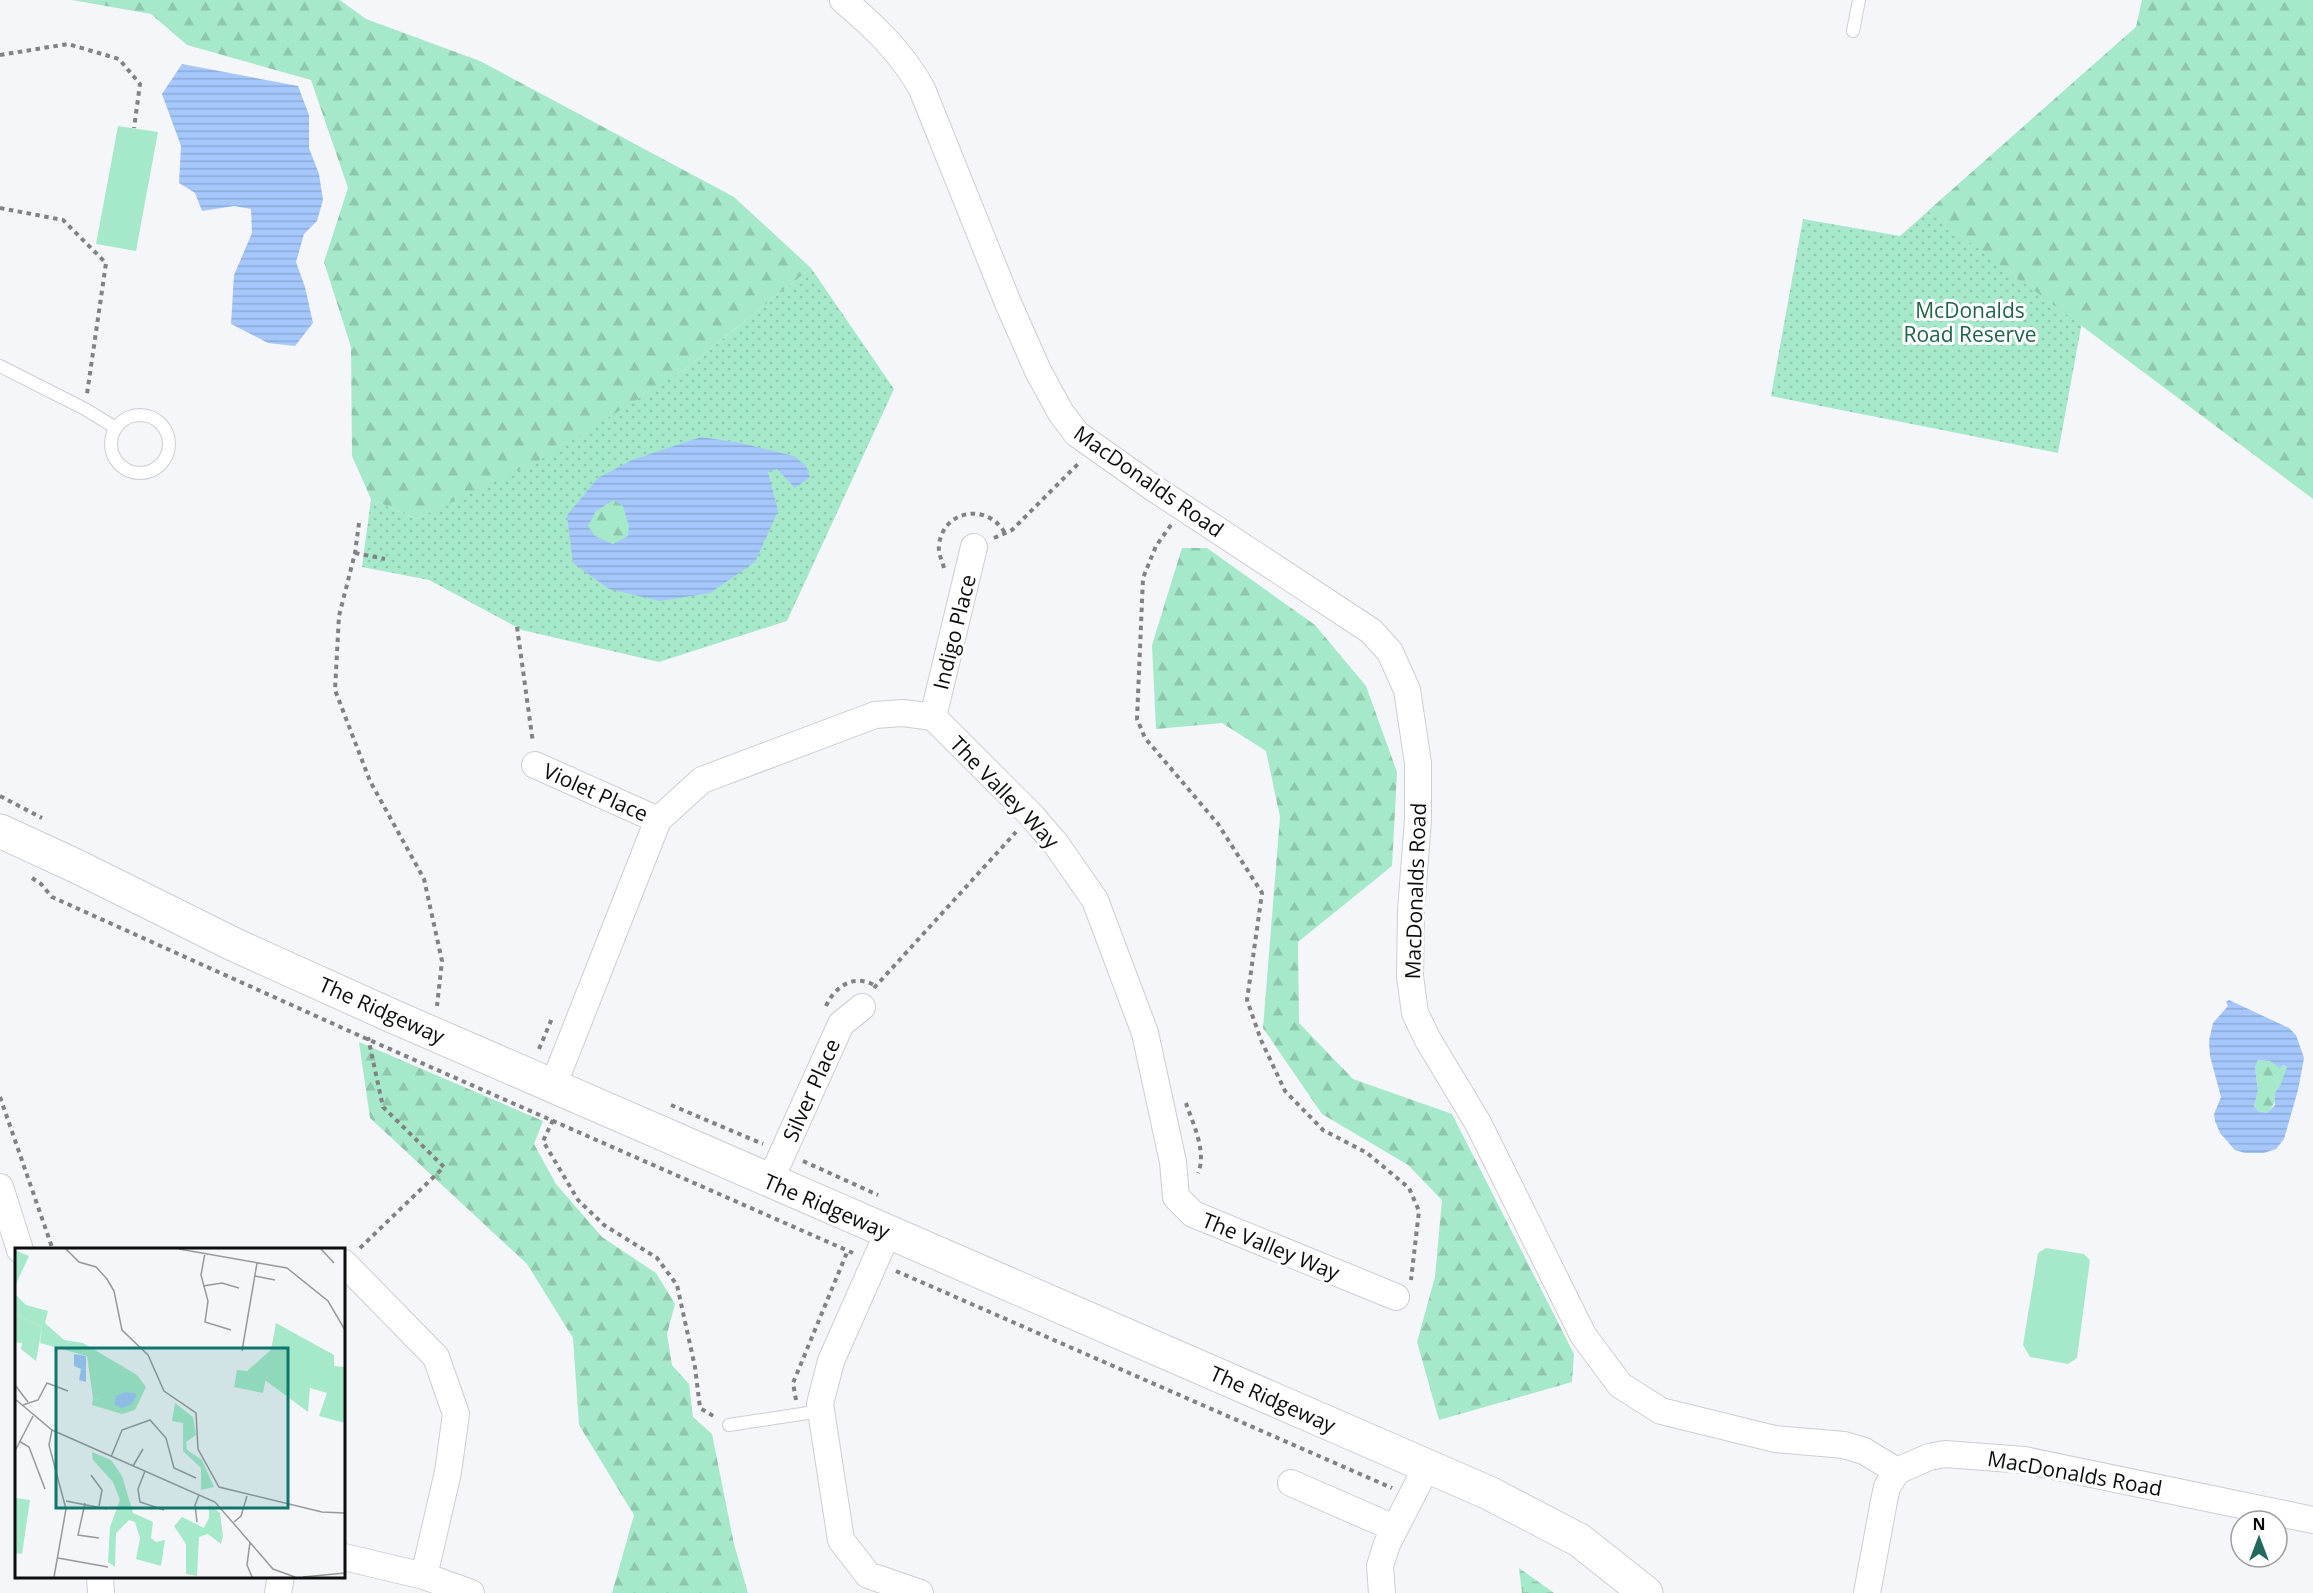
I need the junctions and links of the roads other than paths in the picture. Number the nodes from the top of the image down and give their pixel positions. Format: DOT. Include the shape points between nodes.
graph roads {
  1 [pos="843,0"];
  2 [pos="1859,0"];
  3 [pos="1853,31"];
  4 [pos="0,366"];
  5 [pos="116,428"];
  6 [pos="974,547"];
  7 [pos="933,717"];
  8 [pos="535,765"];
  9 [pos="658,820"];
  10 [pos="0,831"];
  11 [pos="862,1007"];
  12 [pos="561,1079"];
  13 [pos="770,1181"];
  14 [pos="0,1187"];
  15 [pos="888,1232"];
  16 [pos="20,1248"];
  17 [pos="345,1264"];
  18 [pos="1396,1297"];
  19 [pos="809,1413"];
  20 [pos="729,1425"];
  21 [pos="1427,1467"];
  22 [pos="1897,1471"];
  23 [pos="1291,1483"];
  24 [pos="2313,1520"];
  25 [pos="1394,1528"];
  26 [pos="345,1557"];
  27 [pos="424,1576"];
  28 [pos="100,1578"];
  29 [pos="281,1578"];
  30 [pos="101,1593"];
  31 [pos="278,1593"];
  32 [pos="471,1593"];
  33 [pos="920,1593"];
  34 [pos="1382,1593"];
  35 [pos="1646,1593"];
  36 [pos="1867,1593"];
  1 -- 22 [label="street, MacDonalds Road" via="889,41 913,72 1038,371 1077,434 1371,631 1390,652 1407,690 1419,790 1410,965 1415,1013 1478,1123 1595,1352 1620,1385 1661,1411 1775,1439 1844,1445 1864,1451"];
  2 -- 3 [label="lane"];
  4 -- 5 [label="lane"];
  5 -- 5 [label="lane" via="131,416 150,417 159,422 169,438 167,457 153,471 125,470 113,455 112,436"];
  6 -- 7 [label="street, Indigo Place"];
  7 -- 9 [label="street, The Valley Way" via="875,714 702,780"];
  7 -- 18 [label="street, The Valley Way" via="1031,815 1095,900 1145,1033 1173,1162 1176,1197 1193,1214"];
  8 -- 9 [label="street, Violet Place"];
  9 -- 12 [label="street, The Valley Way"];
  10 -- 12 [label="street, The Ridgeway" via="236,945 373,1024 439,1015"];
  11 -- 13 [label="street, Silver Place" via="841,1024"];
  12 -- 13 [label="street, The Ridgeway"];
  13 -- 15 [label="street, The Ridgeway"];
  14 -- 16 [label="street"];
  15 -- 19 [label="street" via="831,1361 820,1404"];
  15 -- 21 [label="street, The Ridgeway"];
  17 -- 27 [label="street" via="436,1356 456,1414 448,1472"];
  19 -- 20 [label="lane"];
  19 -- 33 [label="street" via="841,1540 868,1575"];
  21 -- 25 [label="street"];
  21 -- 35 [label="street, The Ridgeway" via="1489,1493 1579,1540"];
  22 -- 24 [label="street, MacDonalds Road" via="1945,1454 2024,1460"];
  22 -- 36 [label="street" via="1887,1487"];
  23 -- 25 [label="street"];
  25 -- 34 [label="street" via="1380,1566"];
  26 -- 27 [label="street"];
  27 -- 32 [label="street"];
  28 -- 30 [label="street"];
  29 -- 31 [label="street"];
}
